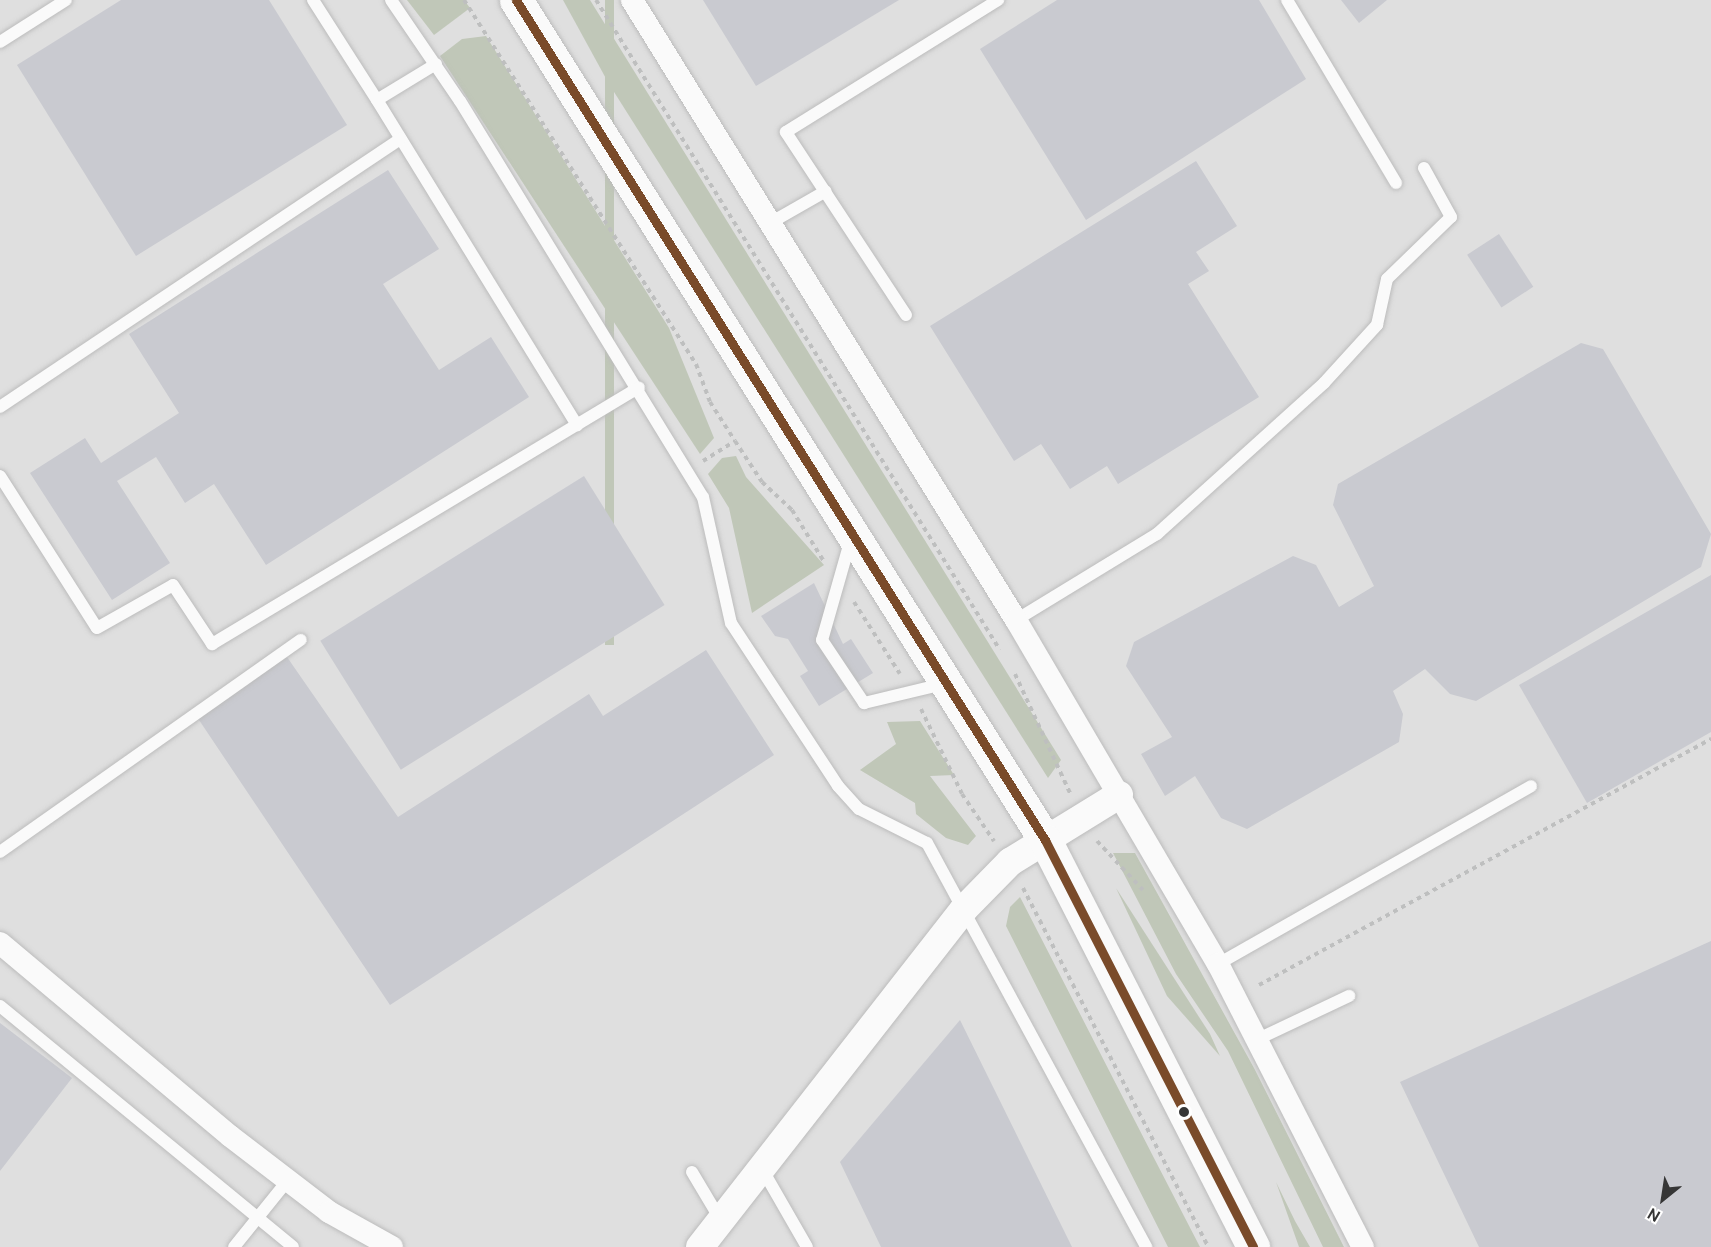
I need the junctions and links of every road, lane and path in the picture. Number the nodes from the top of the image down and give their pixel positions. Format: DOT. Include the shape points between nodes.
graph roads {
  1 [pos="66,0"];
  2 [pos="313,0"];
  3 [pos="391,0"];
  4 [pos="516,0"];
  5 [pos="596,0"];
  6 [pos="632,0"];
  7 [pos="998,0"];
  8 [pos="1287,0"];
  9 [pos="0,42"];
  10 [pos="436,64"];
  11 [pos="377,100"];
  12 [pos="401,139"];
  13 [pos="1424,168"];
  14 [pos="1396,183"];
  15 [pos="826,191"];
  16 [pos="770,223"];
  17 [pos="906,315"];
  18 [pos="639,387"];
  19 [pos="0,407"];
  20 [pos="577,424"];
  21 [pos="735,441"];
  22 [pos="688,470"];
  23 [pos="0,476"];
  24 [pos="853,532"];
  25 [pos="1016,620"];
  26 [pos="301,640"];
  27 [pos="1007,661"];
  28 [pos="1014,672"];
  29 [pos="947,684"];
  30 [pos="1711,739"];
  31 [pos="1531,786"];
  32 [pos="1119,795"];
  33 [pos="1082,818"];
  34 [pos="1045,840"];
  35 [pos="0,852"];
  36 [pos="1148,895"];
  37 [pos="964,909"];
  38 [pos="0,943"];
  39 [pos="1218,964"];
  40 [pos="1349,996"];
  41 [pos="1236,998"];
  42 [pos="0,1006"];
  43 [pos="1258,1039"];
  44 [pos="760,1166"];
  45 [pos="692,1172"];
  46 [pos="288,1180"];
  47 [pos="257,1219"];
  48 [pos="721,1220"];
  49 [pos="234,1247"];
  50 [pos="293,1247"];
  51 [pos="392,1247"];
  52 [pos="700,1247"];
  53 [pos="807,1247"];
  54 [pos="1146,1247"];
  55 [pos="1253,1247"];
  56 [pos="1362,1247"];
  1 -- 9 [label="lane"];
  2 -- 11 [label="lane"];
  3 -- 10 [label="lane"];
  4 -- 24 [label="main road"];
  5 -- 27 [label="path"];
  6 -- 16 [label="street"];
  7 -- 15 [label="lane" via="786,132"];
  8 -- 14 [label="lane"];
  10 -- 11 [label="lane"];
  10 -- 18 [label="lane"];
  11 -- 12 [label="lane"];
  12 -- 19 [label="lane"];
  12 -- 20 [label="lane"];
  13 -- 25 [label="lane" via="1451,217 1387,279 1377,325 1324,383 1157,534"];
  15 -- 16 [label="lane"];
  15 -- 17 [label="lane"];
  16 -- 25 [label="street"];
  18 -- 20 [label="lane"];
  18 -- 22 [label="lane"];
  20 -- 23 [label="lane" via="212,644 172,585 97,628"];
  21 -- 22 [label="path"];
  22 -- 37 [label="lane" via="708,510 722,602 738,635 838,786 859,809 927,843"];
  24 -- 29 [label="main road"];
  24 -- 29 [label="lane" via="822,640 864,703"];
  25 -- 32 [label="street"];
  26 -- 35 [label="lane"];
  28 -- 33 [label="path"];
  29 -- 34 [label="main road"];
  30 -- 41 [label="path"];
  31 -- 39 [label="lane"];
  32 -- 33 [label="street"];
  32 -- 39 [label="street"];
  33 -- 34 [label="street"];
  33 -- 36 [label="path" via="1101,847"];
  34 -- 37 [label="street" via="1010,862"];
  34 -- 55 [label="main road"];
  37 -- 44 [label="street"];
  37 -- 54 [label="lane"];
  38 -- 46 [label="street"];
  39 -- 41 [label="street"];
  40 -- 43 [label="lane"];
  41 -- 43 [label="street"];
  42 -- 47 [label="lane"];
  43 -- 56 [label="street"];
  44 -- 48 [label="street"];
  44 -- 53 [label="lane"];
  45 -- 48 [label="lane"];
  46 -- 47 [label="lane"];
  46 -- 51 [label="street"];
  47 -- 49 [label="lane"];
  47 -- 50 [label="lane"];
  48 -- 52 [label="street"];
}
